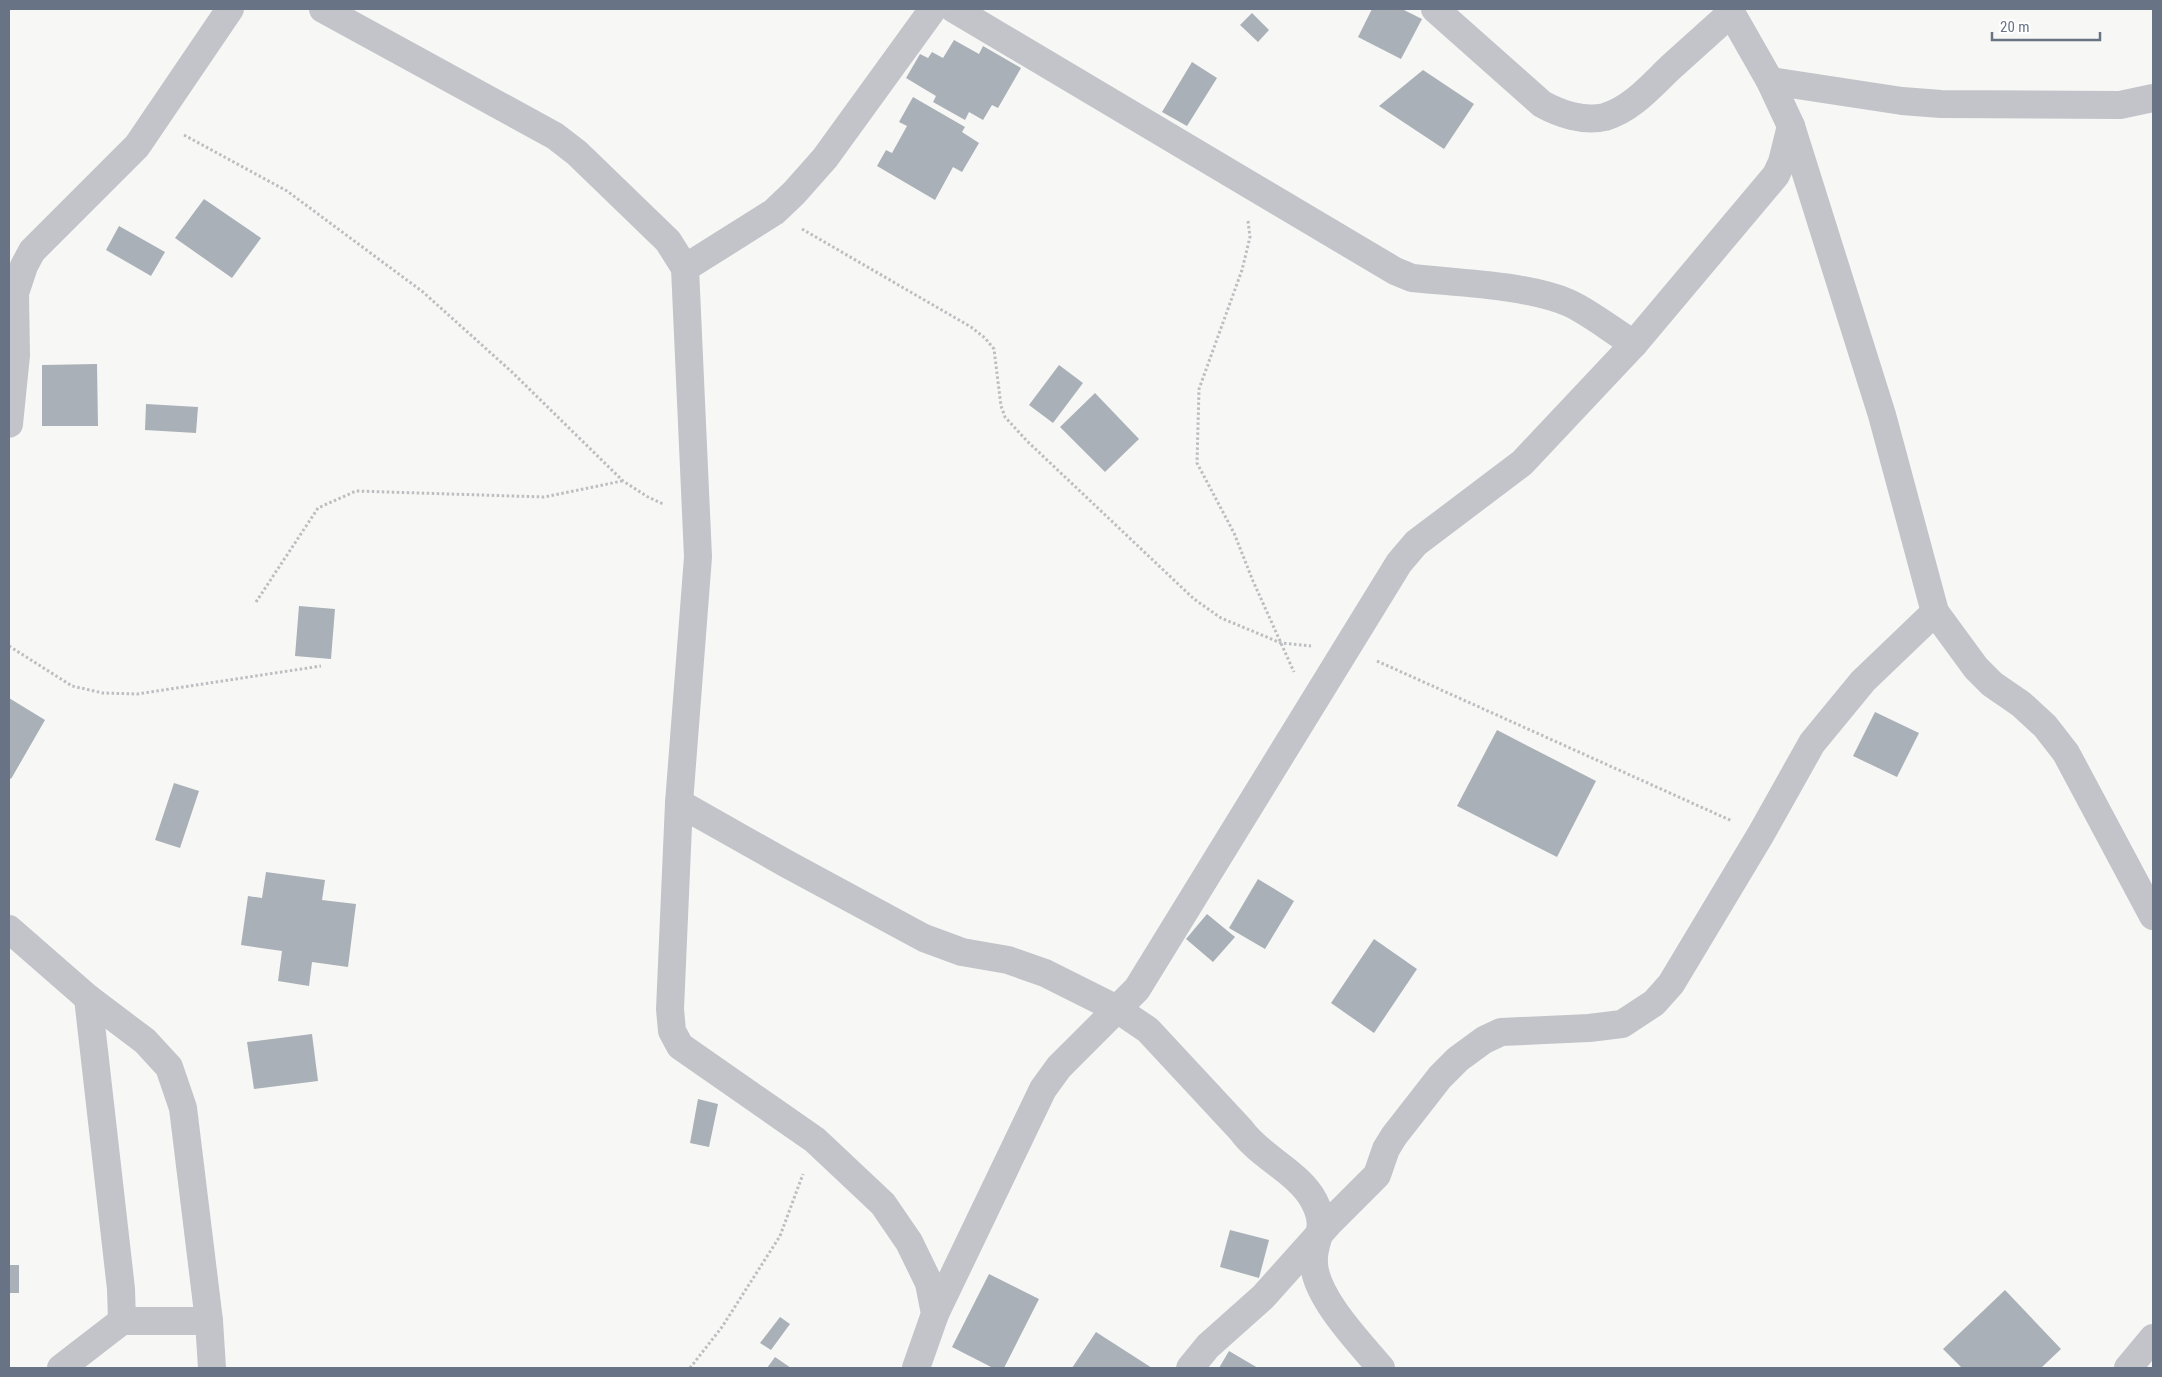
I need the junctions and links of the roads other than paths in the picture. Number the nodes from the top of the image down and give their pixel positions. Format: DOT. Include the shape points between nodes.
graph roads {
  1 [pos="230,9"];
  2 [pos="323,9"];
  3 [pos="933,9"];
  4 [pos="954,9"];
  5 [pos="1436,9"];
  6 [pos="1730,11"];
  7 [pos="1770,81"];
  8 [pos="2153,98"];
  9 [pos="1791,126"];
  10 [pos="685,268"];
  11 [pos="1634,344"];
  12 [pos="9,424"];
  13 [pos="1936,612"];
  14 [pos="679,803"];
  15 [pos="2153,916"];
  16 [pos="9,929"];
  17 [pos="88,998"];
  18 [pos="1116,1009"];
  19 [pos="1321,1231"];
  20 [pos="935,1314"];
  21 [pos="122,1321"];
  22 [pos="208,1321"];
  23 [pos="2153,1338"];
  24 [pos="61,1368"];
  25 [pos="212,1368"];
  26 [pos="916,1368"];
  27 [pos="1190,1368"];
  28 [pos="1381,1368"];
  29 [pos="2128,1368"];
  1 -- 12 [label="street" via="137,146 32,251 24,266 15,294 16,355"];
  2 -- 10 [label="street" via="555,136 577,153 668,241"];
  3 -- 10 [label="street" via="825,158 774,212"];
  4 -- 11 [label="street" via="1395,271 1412,278 1523,290 1548,296 1570,304"];
  5 -- 6 [label="street" via="1542,104 1574,117 1592,118 1605,116 1632,103"];
  6 -- 7 [label="street"];
  7 -- 8 [label="street" via="1942,104 2120,105"];
  7 -- 9 [label="street"];
  9 -- 11 [label="street" via="1776,175"];
  9 -- 13 [label="street" via="1882,415"];
  10 -- 14 [label="street" via="698,557"];
  11 -- 18 [label="street" via="1522,463 1416,544 1386,582 1137,989"];
  13 -- 15 [label="street" via="1976,668 2045,726 2066,753"];
  13 -- 19 [label="street" via="1863,682 1812,743 1671,984 1654,1003 1622,1024 1501,1032 1484,1040 1440,1077 1390,1141 1377,1175"];
  14 -- 18 [label="street" via="924,938 962,952 1008,960 1045,973"];
  14 -- 20 [label="street" via="670,1009 672,1031 680,1046 816,1140 883,1204 909,1242 929,1284"];
  16 -- 17 [label="street"];
  17 -- 21 [label="street"];
  17 -- 22 [label="street" via="145,1041 169,1067 183,1108"];
  18 -- 19 [label="street" via="1148,1030 1251,1144 1301,1184 1317,1207"];
  18 -- 20 [label="street" via="1059,1067 1043,1089"];
  19 -- 27 [label="street" via="1263,1296 1208,1346"];
  19 -- 28 [label="street" via="1314,1264 1326,1297"];
  20 -- 26 [label="street"];
  21 -- 22 [label="street"];
  21 -- 24 [label="street"];
  22 -- 25 [label="street"];
  23 -- 29 [label="street"];
}
